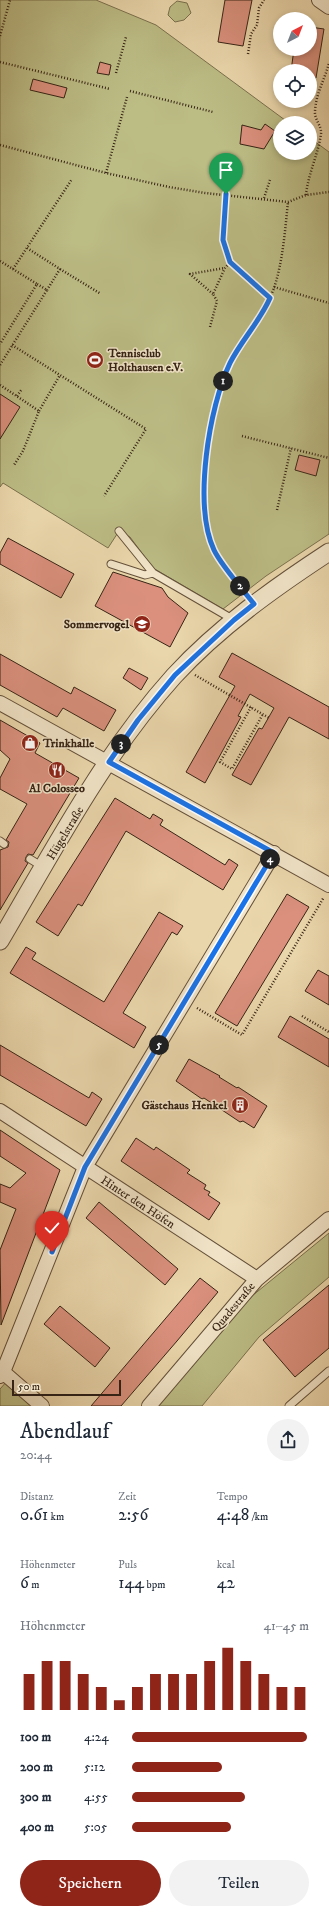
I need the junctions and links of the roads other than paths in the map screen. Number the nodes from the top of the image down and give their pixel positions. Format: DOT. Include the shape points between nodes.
graph roads {
  1 [pos="319,0"];
  2 [pos="329,7"];
  3 [pos="119,531"];
  4 [pos="329,552"];
  5 [pos="111,564"];
  6 [pos="153,573"];
  7 [pos="234,620"];
  8 [pos="0,703"];
  9 [pos="109,762"];
  10 [pos="274,853"];
  11 [pos="327,890"];
  12 [pos="0,941"];
  13 [pos="0,1111"];
  14 [pos="85,1167"];
  15 [pos="329,1219"];
  16 [pos="257,1279"];
  17 [pos="329,1371"];
  18 [pos="2,1374"];
  19 [pos="42,1406"];
  20 [pos="149,1406"];
  21 [pos="290,1406"];
  1 -- 2 [label="street"];
  3 -- 6 [label="lane"];
  4 -- 7 [label="street, Hügelstraße"];
  5 -- 6 [label="lane" via="145,575"];
  6 -- 7 [label="lane"];
  7 -- 9 [label="street, Hügelstraße" via="182,668 151,703"];
  8 -- 9 [label="street"];
  9 -- 10 [label="street"];
  9 -- 12 [label="street, Hügelstraße" via="37,863"];
  10 -- 11 [label="street"];
  10 -- 14 [label="street"];
  13 -- 14 [label="street, Hinter den Höfen"];
  14 -- 16 [label="street, Hinter den Höfen"];
  14 -- 18 [label="street"];
  15 -- 16 [label="street, Quadestraße"];
  16 -- 20 [label="street, Quadestraße"];
  17 -- 21 [label="lane"];
  18 -- 19 [label="street"];
}
